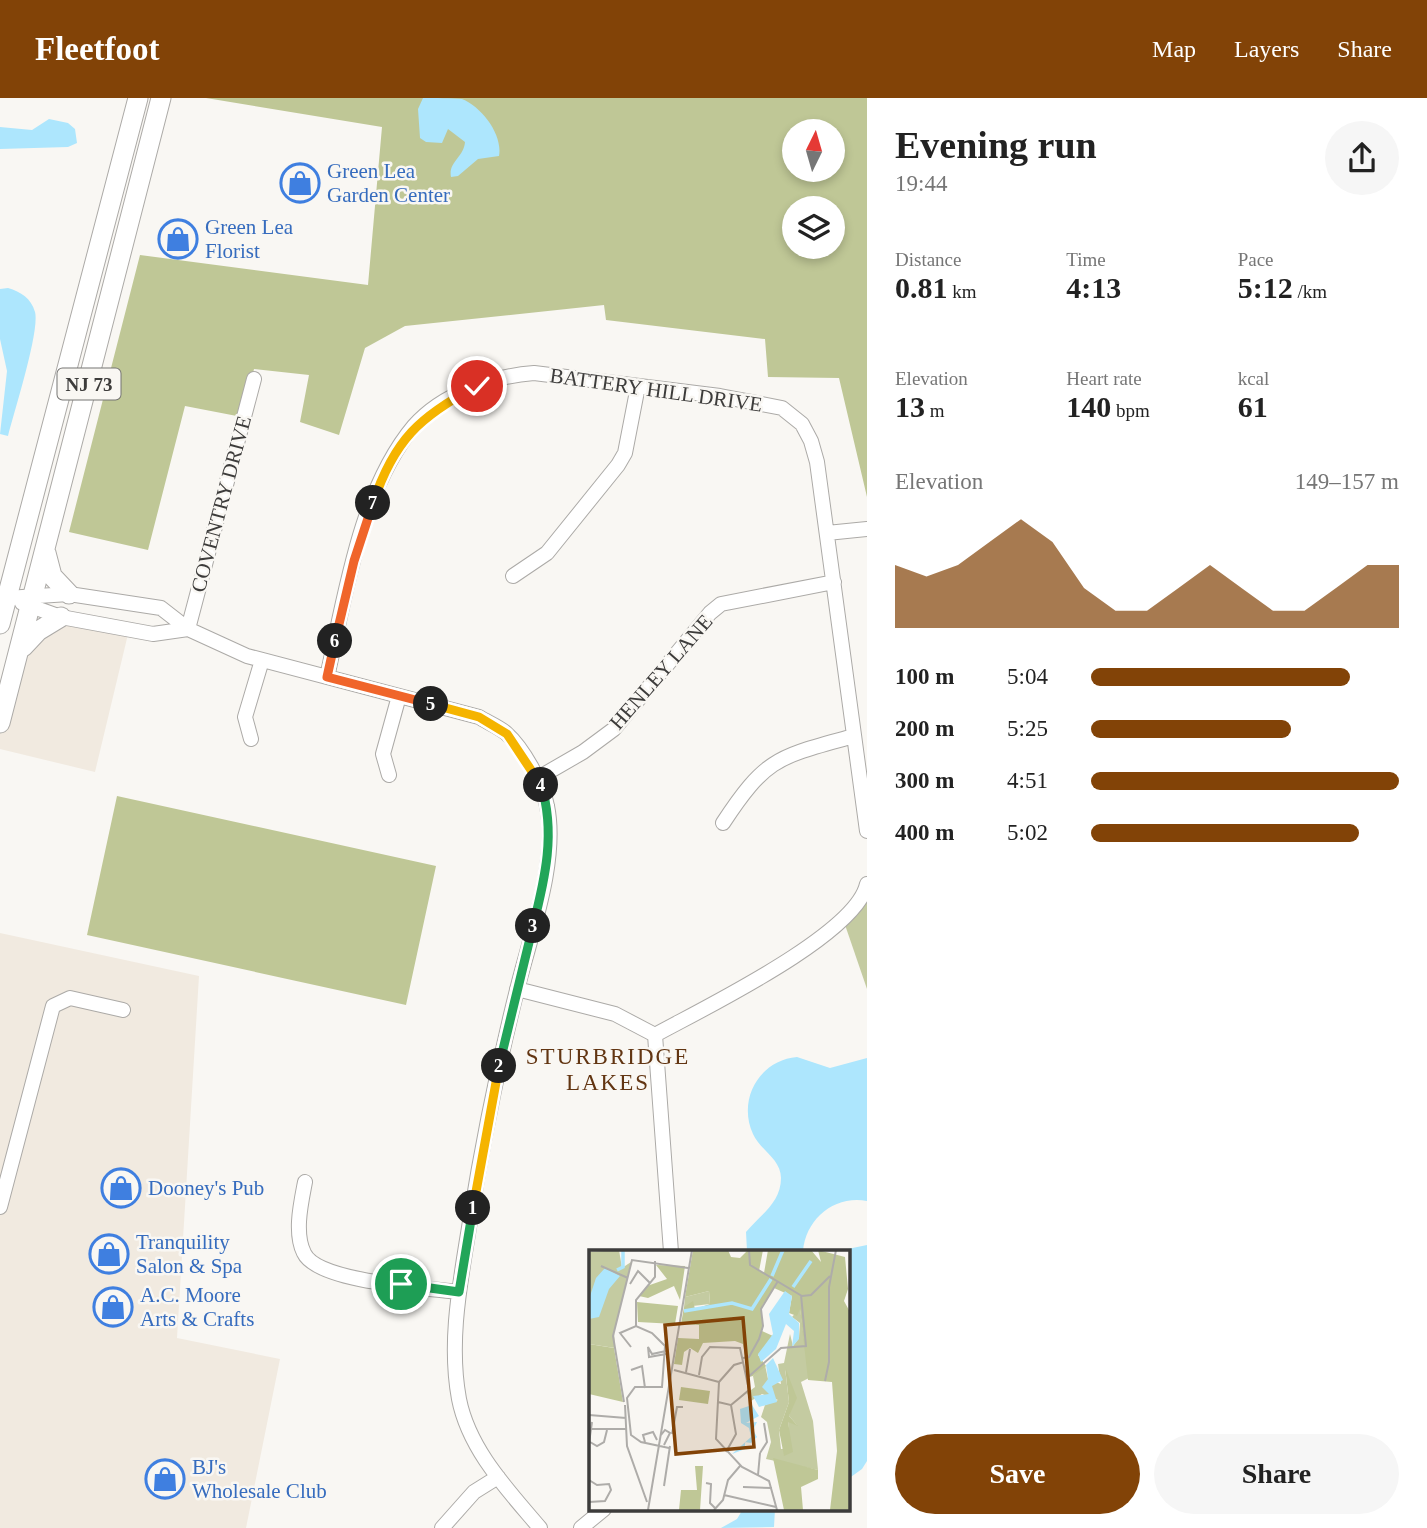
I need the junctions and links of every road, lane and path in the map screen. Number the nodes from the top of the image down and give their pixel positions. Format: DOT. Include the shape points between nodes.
graph roads {
  1 [pos="138,98"];
  2 [pos="161,98"];
  3 [pos="120,166"];
  4 [pos="142,172"];
  5 [pos="254,379"];
  6 [pos="639,386"];
  7 [pos="867,530"];
  8 [pos="827,533"];
  9 [pos="46,553"];
  10 [pos="513,576"];
  11 [pos="834,582"];
  12 [pos="69,594"];
  13 [pos="7,597"];
  14 [pos="34,602"];
  15 [pos="61,617"];
  16 [pos="0,624"];
  17 [pos="188,629"];
  18 [pos="21,651"];
  19 [pos="262,660"];
  20 [pos="327,677"];
  21 [pos="399,696"];
  22 [pos="0,723"];
  23 [pos="854,736"];
  24 [pos="251,739"];
  25 [pos="862,760"];
  26 [pos="389,775"];
  27 [pos="538,778"];
  28 [pos="723,823"];
  29 [pos="867,828"];
  30 [pos="867,884"];
  31 [pos="517,989"];
  32 [pos="122,1010"];
  33 [pos="655,1035"];
  34 [pos="305,1182"];
  35 [pos="0,1207"];
  36 [pos="671,1250"];
  37 [pos="459,1292"];
  38 [pos="498,1477"];
  39 [pos="603,1510"];
  40 [pos="442,1528"];
  41 [pos="540,1528"];
  42 [pos="581,1528"];
  1 -- 3 [label="highway, NJ 73"];
  2 -- 4 [label="highway, NJ 73"];
  3 -- 4 [label="street"];
  3 -- 13 [label="highway, NJ 73"];
  4 -- 9 [label="highway, NJ 73"];
  5 -- 17 [label="street, COVENTRY DRIVE"];
  6 -- 8 [label="street, BATTERY HILL DRIVE" via="782,408 802,424 811,441"];
  6 -- 10 [label="street" via="618,466 548,553"];
  6 -- 20 [label="street, BATTERY HILL DRIVE" via="534,373 511,375 477,386 416,424 381,480 354,561"];
  7 -- 8 [label="street"];
  8 -- 11 [label="street, BATTERY HILL DRIVE"];
  9 -- 12 [label="highway" via="52,576"];
  9 -- 14 [label="highway, NJ 73"];
  11 -- 23 [label="street, BATTERY HILL DRIVE"];
  11 -- 27 [label="street, HENLEY LANE" via="721,604 614,729"];
  12 -- 14 [label="street"];
  12 -- 17 [label="street" via="161,608"];
  13 -- 14 [label="street"];
  13 -- 16 [label="highway, NJ 73"];
  14 -- 15 [label="street"];
  14 -- 18 [label="highway, NJ 73"];
  15 -- 17 [label="street" via="153,634"];
  15 -- 18 [label="highway" via="38,631"];
  17 -- 19 [label="street"];
  18 -- 22 [label="highway, NJ 73"];
  19 -- 20 [label="street"];
  19 -- 24 [label="street" via="245,718"];
  20 -- 21 [label="street"];
  21 -- 26 [label="street" via="383,754"];
  21 -- 27 [label="street" via="479,717 507,734"];
  23 -- 25 [label="street, BATTERY HILL DRIVE"];
  23 -- 28 [label="street" via="772,763 748,784"];
  25 -- 29 [label="street, BATTERY HILL DRIVE"];
  27 -- 31 [label="street" via="547,806 548,855"];
  30 -- 33 [label="street" via="863,899 840,923 784,962"];
  31 -- 33 [label="street" via="615,1014"];
  31 -- 37 [label="street" via="489,1109"];
  32 -- 35 [label="street" via="69,998 53,1006"];
  33 -- 36 [label="street"];
  34 -- 37 [label="street" via="300,1230 309,1261 343,1276"];
  37 -- 38 [label="street" via="455,1343 460,1401 482,1455"];
  38 -- 40 [label="street" via="474,1492"];
  38 -- 41 [label="street"];
  39 -- 42 [label="street"];
}
